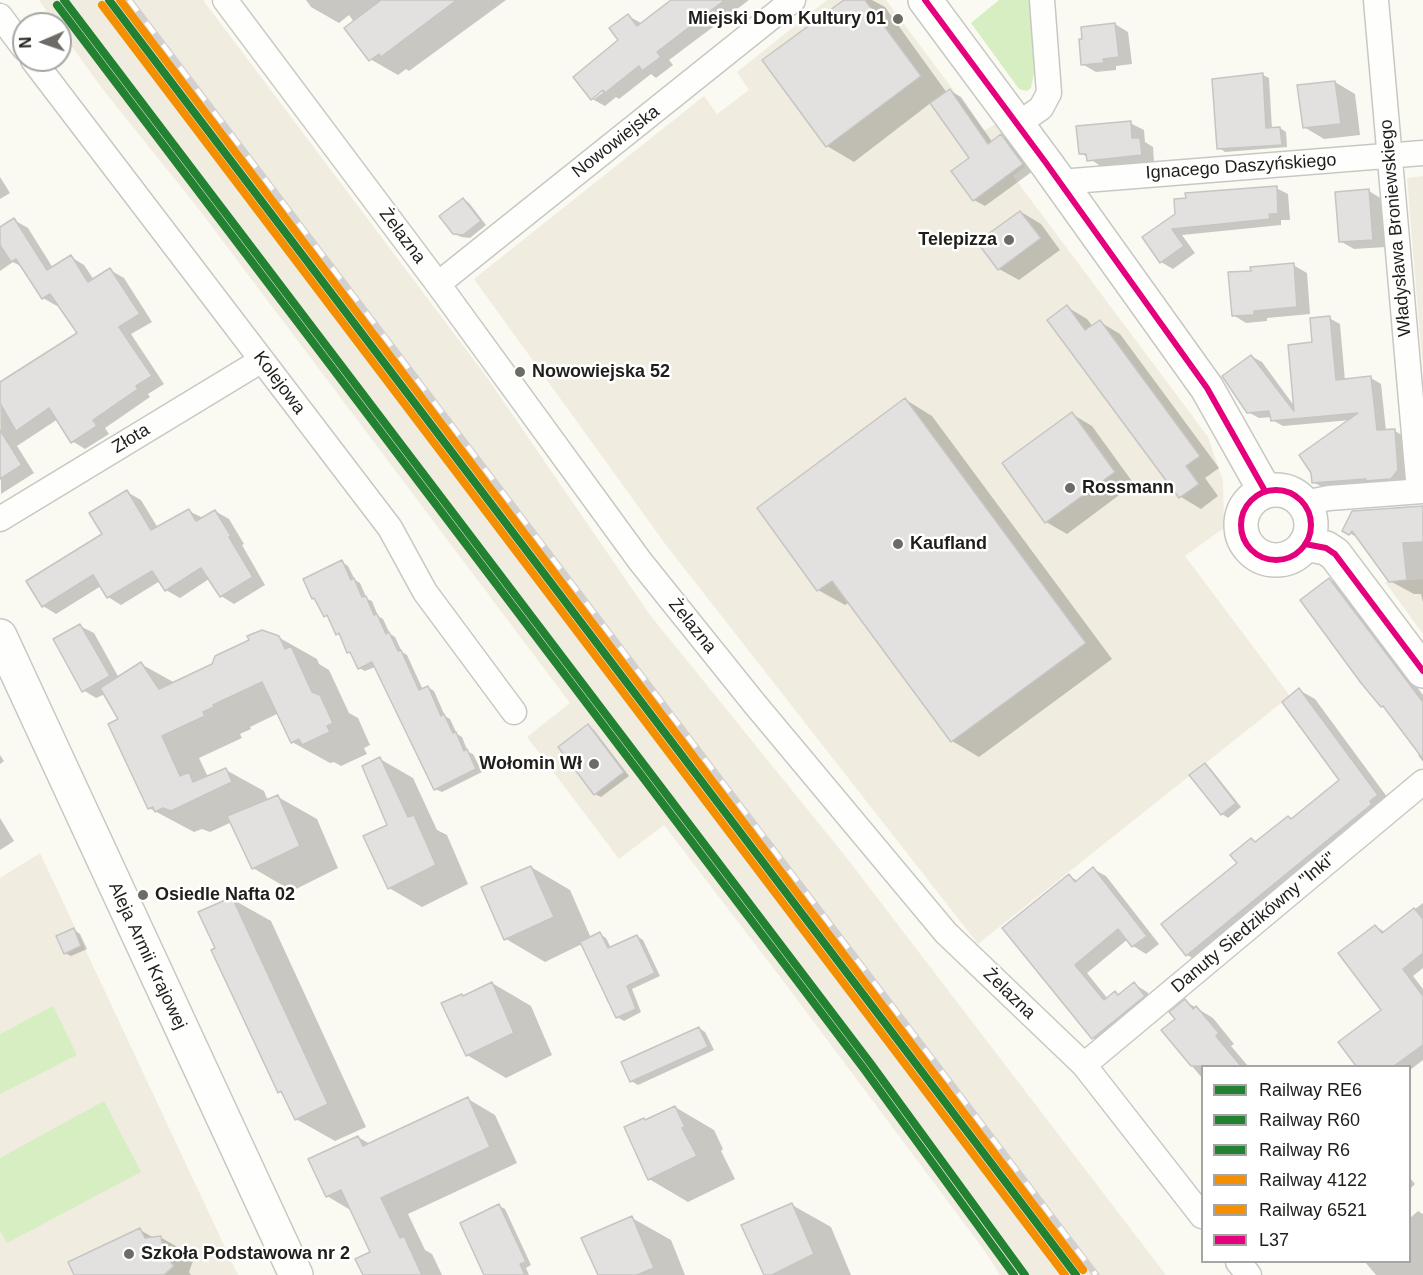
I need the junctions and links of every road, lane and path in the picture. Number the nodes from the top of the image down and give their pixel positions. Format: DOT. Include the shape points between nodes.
graph roads {
  1 [pos="225,0"];
  2 [pos="793,0"];
  3 [pos="925,0"];
  4 [pos="1042,0"];
  5 [pos="1376,0"];
  6 [pos="0,16"];
  7 [pos="12,32"];
  8 [pos="42,72"];
  9 [pos="1018,124"];
  10 [pos="1423,153"];
  11 [pos="1390,156"];
  12 [pos="1060,182"];
  13 [pos="438,284"];
  14 [pos="262,360"];
  15 [pos="1265,491"];
  16 [pos="1421,491"];
  17 [pos="1304,503"];
  18 [pos="0,519"];
  19 [pos="1305,544"];
  20 [pos="0,636"];
  21 [pos="1423,671"];
  22 [pos="514,712"];
  23 [pos="1423,782"];
  24 [pos="1084,1065"];
  25 [pos="1201,1213"];
  26 [pos="1239,1263"];
  27 [pos="296,1275"];
  28 [pos="1249,1275"];
  1 -- 13 [label="street, Żelazna"];
  2 -- 13 [label="street, Nowowiejska"];
  3 -- 9 [label="street"];
  4 -- 9 [label="street" via="1049,93 1041,108"];
  5 -- 11 [label="street, Władysława Broniewskiego"];
  6 -- 7 [label="street"];
  8 -- 14 [label="street, Kolejowa"];
  9 -- 12 [label="street"];
  10 -- 11 [label="street, Ignacego Daszyńskiego"];
  11 -- 12 [label="street, Ignacego Daszyńskiego"];
  11 -- 16 [label="street, Władysława Broniewskiego"];
  12 -- 15 [label="street" via="1207,388"];
  13 -- 24 [label="street, Żelazna" via="640,561 762,712 946,933"];
  14 -- 18 [label="street, Złota"];
  14 -- 22 [label="street, Kolejowa" via="390,528 425,592"];
  15 -- 17 [label="street" via="1282,490"];
  15 -- 19 [label="street" via="1244,510 1241,530 1249,546 1272,560 1291,556"];
  16 -- 17 [label="street"];
  17 -- 19 [label="street" via="1311,519"];
  19 -- 21 [label="street" via="1326,548 1344,562"];
  20 -- 27 [label="street, Aleja Armii Krajowej"];
  23 -- 24 [label="street, Danuty Siedzikówny \"Inki\""];
  24 -- 25 [label="street, Żelazna"];
  26 -- 28 [label="street"];
}
